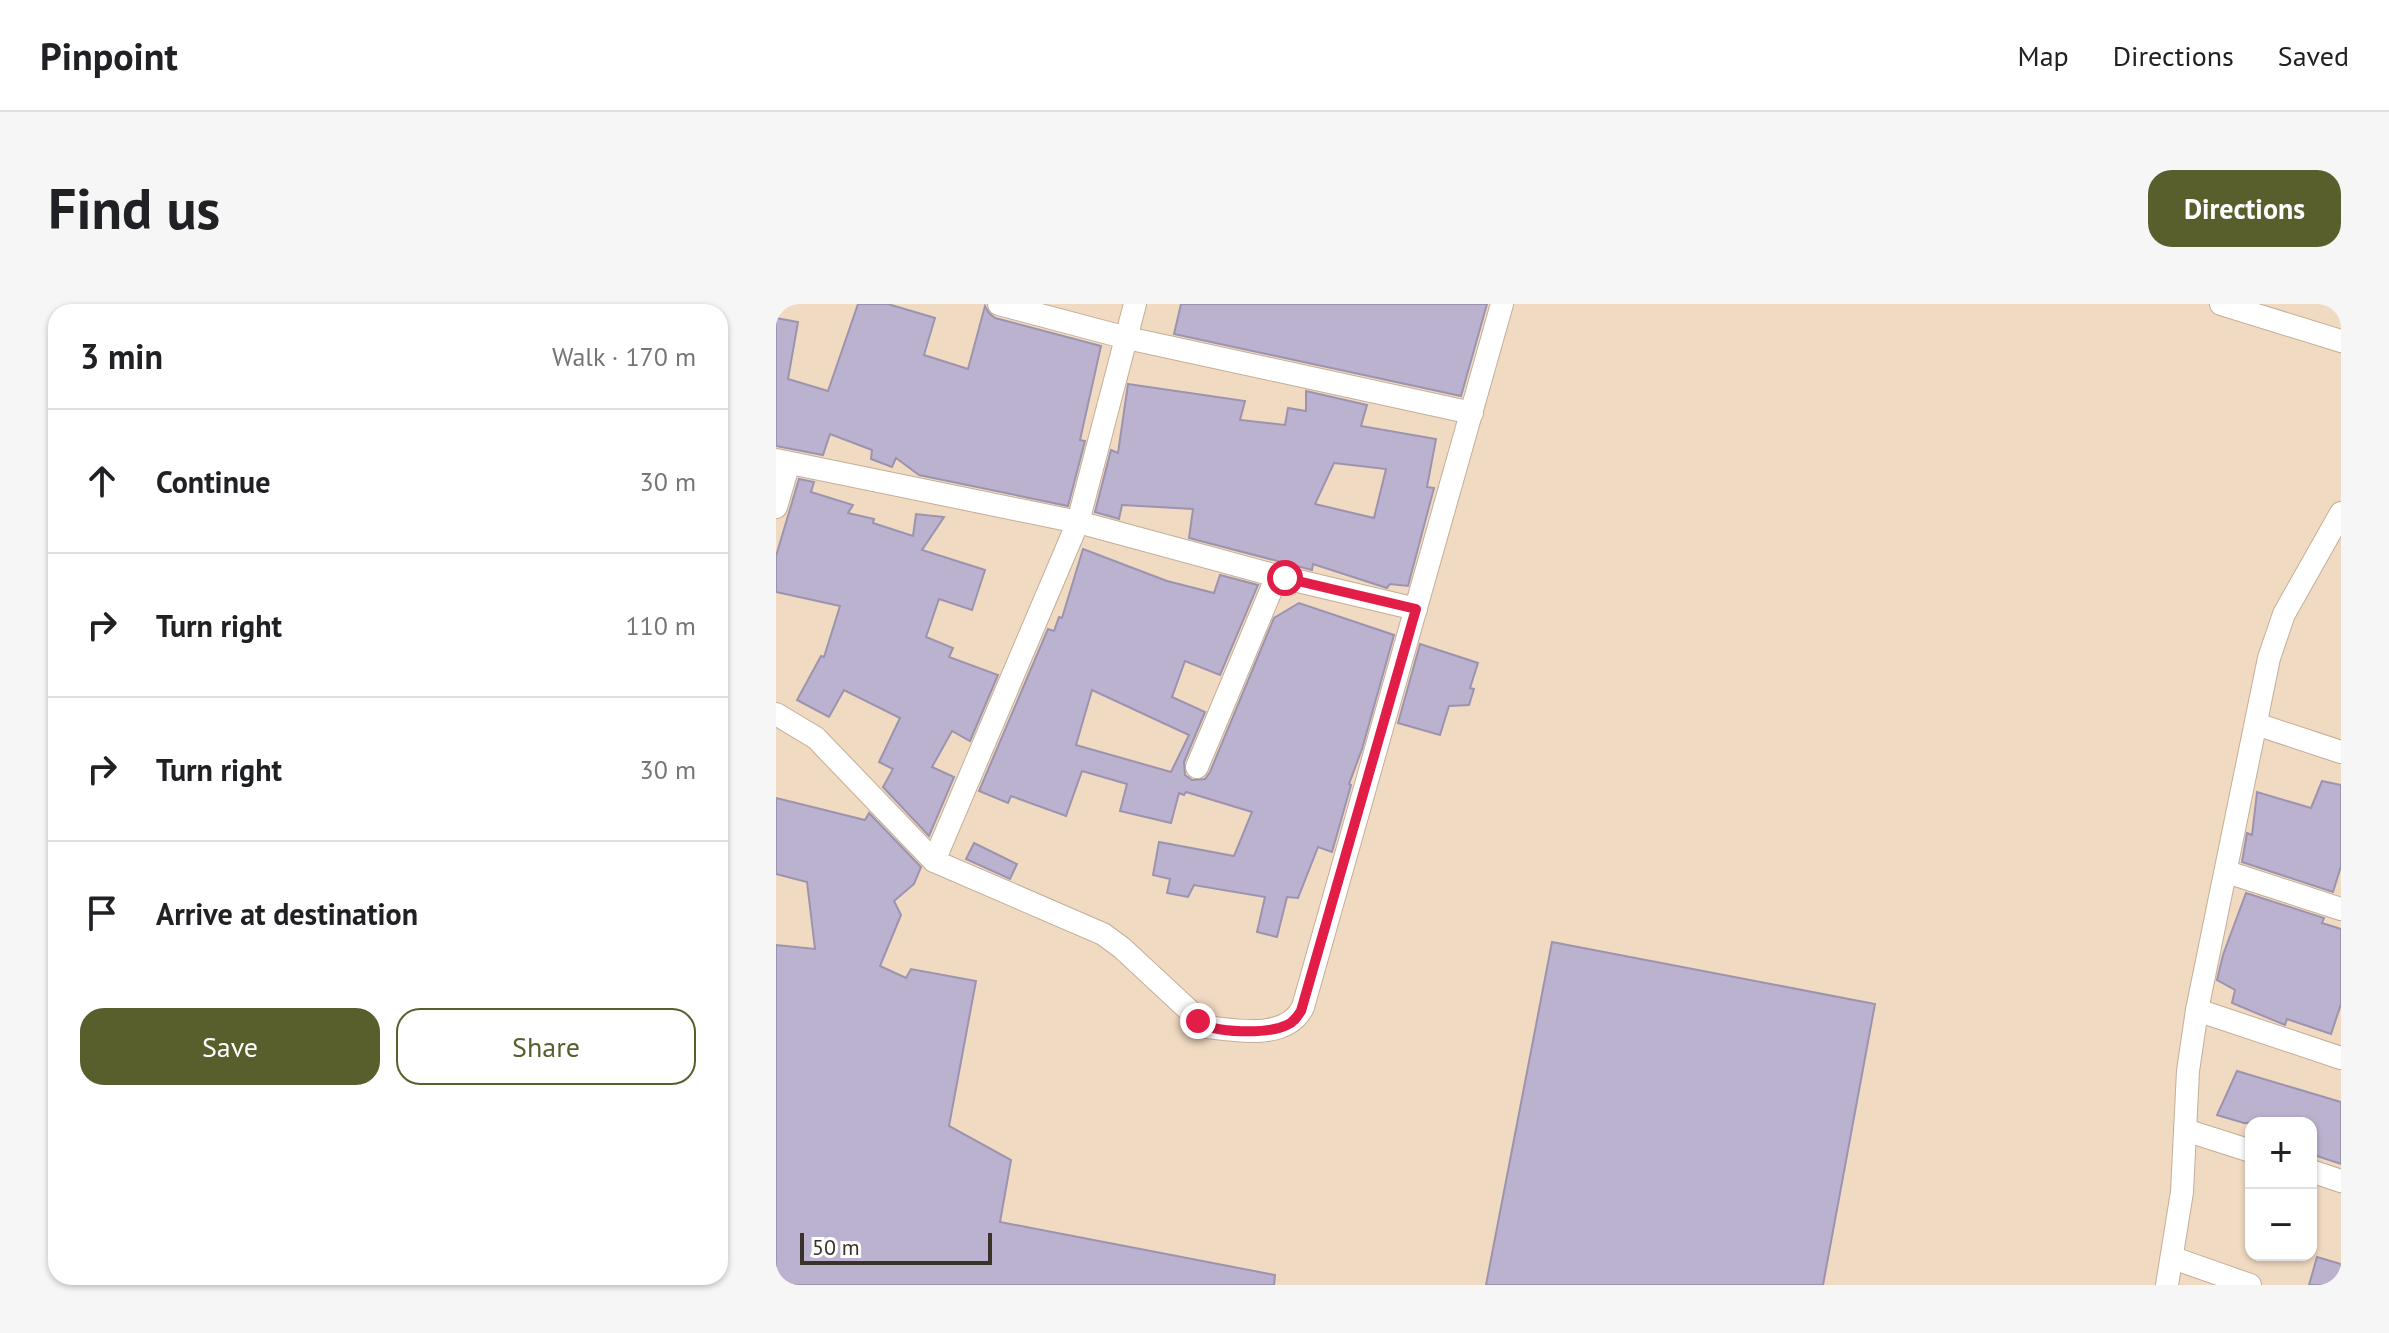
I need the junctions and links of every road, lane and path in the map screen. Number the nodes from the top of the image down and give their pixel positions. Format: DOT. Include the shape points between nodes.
graph roads {
  1 [pos="999,304"];
  2 [pos="1135,304"];
  3 [pos="1502,304"];
  4 [pos="2221,304"];
  5 [pos="1127,338"];
  6 [pos="2341,341"];
  7 [pos="1472,413"];
  8 [pos="782,461"];
  9 [pos="776,507"];
  10 [pos="2341,513"];
  11 [pos="1078,522"];
  12 [pos="2335,537"];
  13 [pos="1277,576"];
  14 [pos="1416,609"];
  15 [pos="776,714"];
  16 [pos="2256,724"];
  17 [pos="2341,752"];
  18 [pos="1197,767"];
  19 [pos="934,861"];
  20 [pos="2227,872"];
  21 [pos="2341,909"];
  22 [pos="2197,1010"];
  23 [pos="2341,1058"];
  24 [pos="2185,1130"];
  25 [pos="2245,1149"];
  26 [pos="2317,1173"];
  27 [pos="2341,1181"];
  28 [pos="2173,1258"];
  29 [pos="2167,1285"];
  30 [pos="2250,1285"];
  1 -- 5 [label="street"];
  2 -- 5 [label="street"];
  3 -- 7 [label="street"];
  4 -- 6 [label="street"];
  5 -- 7 [label="street"];
  5 -- 11 [label="street"];
  7 -- 14 [label="street"];
  8 -- 9 [label="street"];
  8 -- 11 [label="street"];
  10 -- 12 [label="street"];
  11 -- 13 [label="street"];
  11 -- 19 [label="street"];
  12 -- 16 [label="street" via="2294,594 2276,635"];
  13 -- 14 [label="street"];
  13 -- 18 [label="street"];
  14 -- 19 [label="street" via="1303,1007 1291,1023 1265,1030 1207,1027 1103,934"];
  15 -- 19 [label="street" via="816,738"];
  16 -- 17 [label="street"];
  16 -- 20 [label="street"];
  20 -- 21 [label="street"];
  20 -- 22 [label="street"];
  22 -- 23 [label="street"];
  22 -- 24 [label="street"];
  24 -- 25 [label="street"];
  24 -- 28 [label="street"];
  26 -- 27 [label="street"];
  28 -- 29 [label="street"];
  28 -- 30 [label="street"];
}
